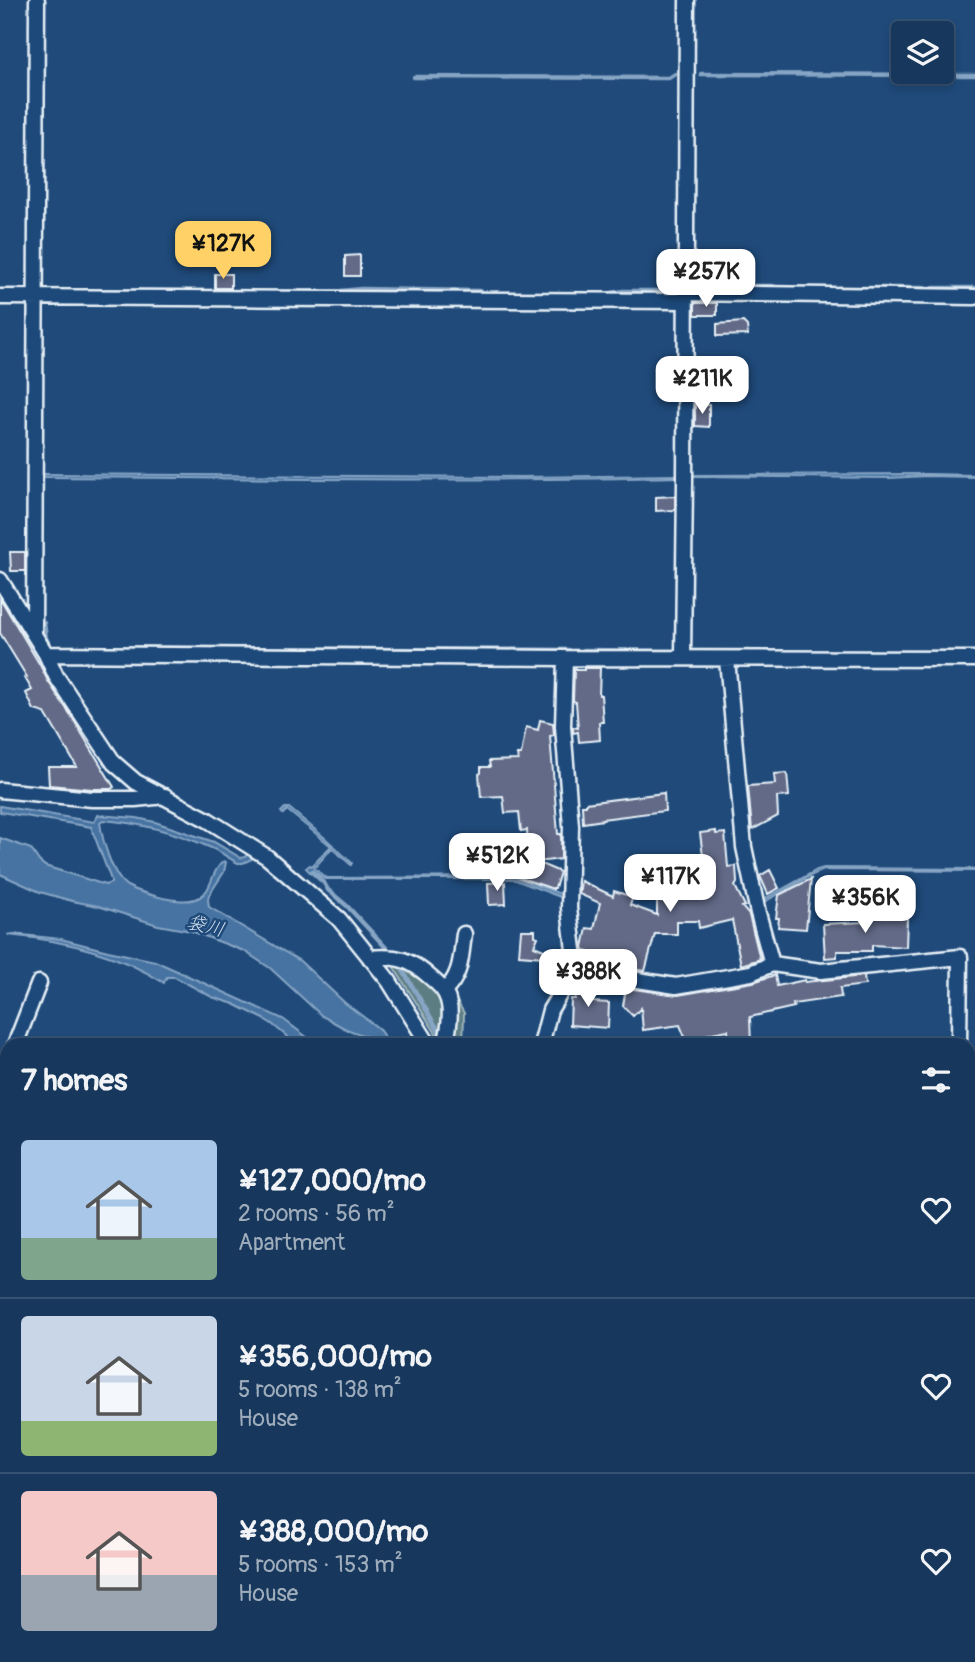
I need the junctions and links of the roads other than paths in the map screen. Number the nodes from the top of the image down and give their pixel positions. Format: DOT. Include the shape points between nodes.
graph roads {
  1 [pos="37,0"];
  2 [pos="687,0"];
  3 [pos="0,297"];
  4 [pos="36,297"];
  5 [pos="686,297"];
  6 [pos="975,297"];
  7 [pos="0,580"];
  8 [pos="34,636"];
  9 [pos="46,654"];
  10 [pos="565,658"];
  11 [pos="683,658"];
  12 [pos="727,659"];
  13 [pos="975,659"];
  14 [pos="0,790"];
  15 [pos="165,796"];
  16 [pos="464,934"];
  17 [pos="370,958"];
  18 [pos="772,964"];
  19 [pos="576,967"];
  20 [pos="39,983"];
  21 [pos="444,990"];
  22 [pos="18,1038"];
  23 [pos="425,1038"];
  24 [pos="446,1038"];
  25 [pos="543,1038"];
  26 [pos="959,1038"];
  1 -- 4 [label="street"];
  2 -- 5 [label="street"];
  3 -- 4 [label="street"];
  4 -- 5 [label="street"];
  4 -- 8 [label="street"];
  5 -- 6 [label="street"];
  5 -- 11 [label="street"];
  7 -- 8 [label="street"];
  8 -- 9 [label="street"];
  9 -- 10 [label="street"];
  9 -- 15 [label="street" via="114,763 136,782"];
  10 -- 11 [label="street"];
  10 -- 19 [label="street" via="569,908"];
  11 -- 12 [label="street"];
  12 -- 13 [label="street"];
  12 -- 18 [label="street" via="744,847"];
  14 -- 15 [label="street" via="92,799"];
  15 -- 17 [label="street" via="267,857 339,919"];
  16 -- 21 [label="street" via="458,971 453,984"];
  17 -- 21 [label="street" via="389,956 418,965"];
  17 -- 23 [label="street"];
  18 -- 19 [label="street" via="751,973 676,986"];
  18 -- 26 [label="street" via="821,971 960,957"];
  19 -- 25 [label="street" via="550,1010"];
  20 -- 22 [label="street"];
  21 -- 24 [label="street" via="450,1020"];
}
